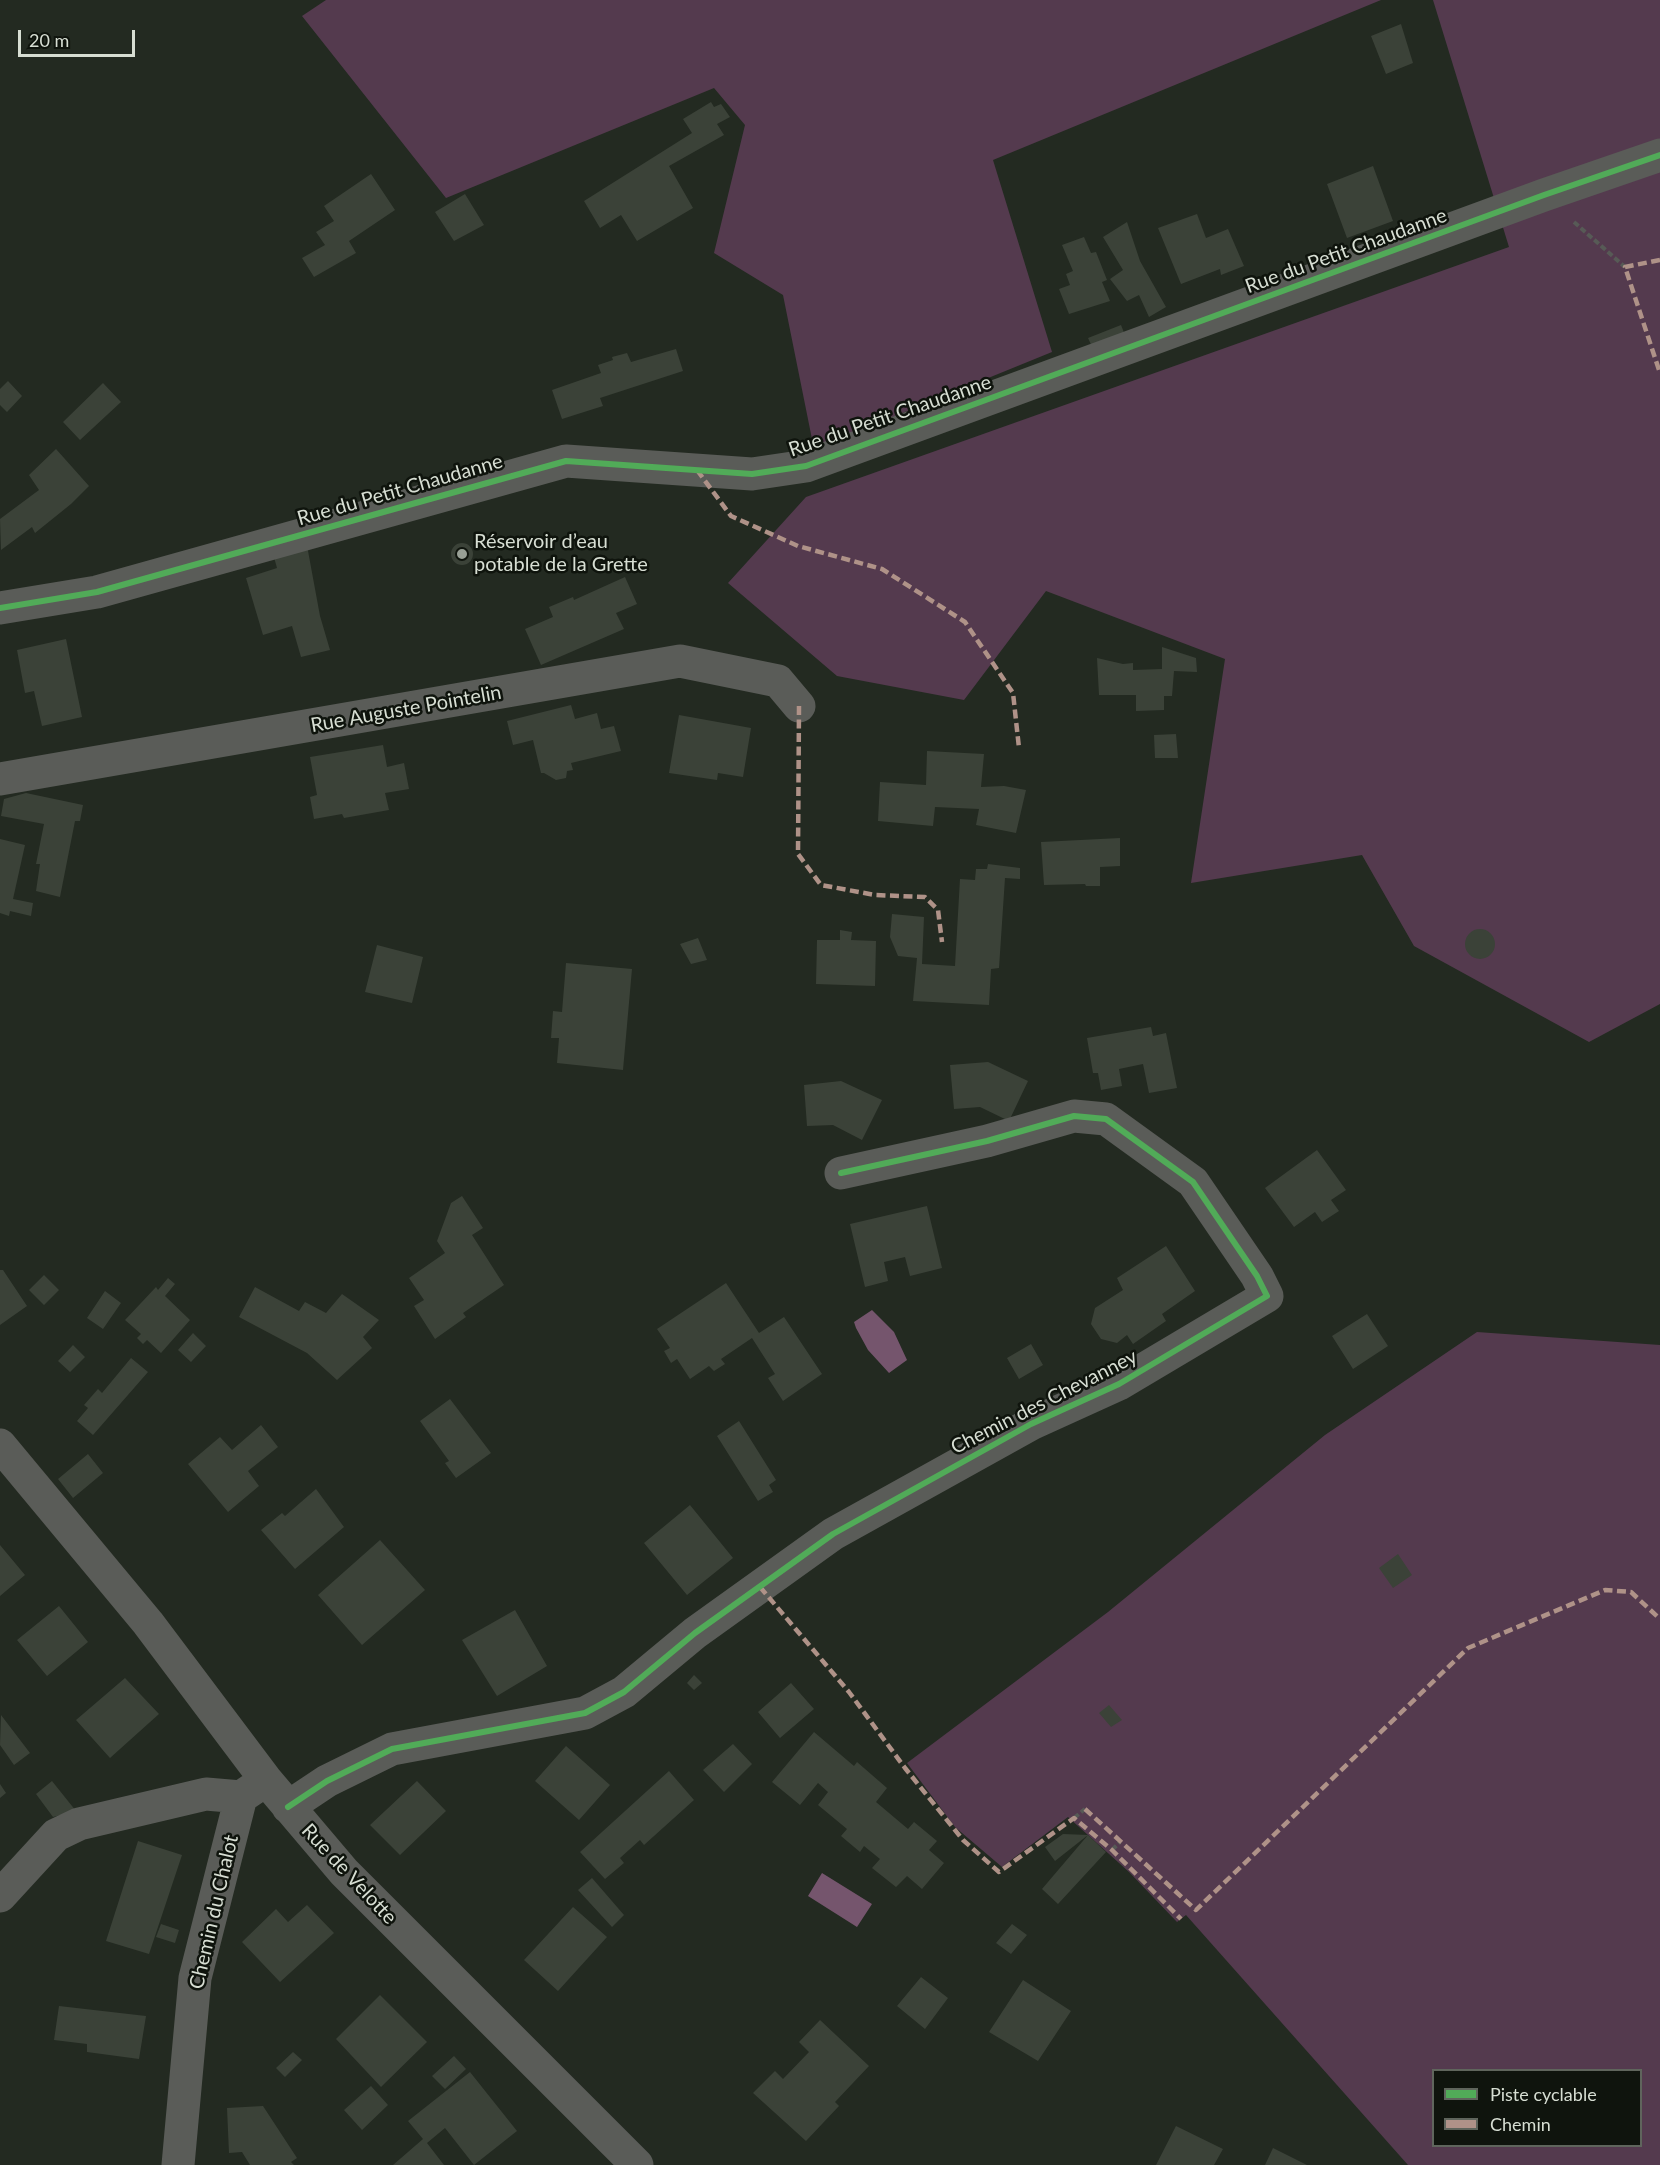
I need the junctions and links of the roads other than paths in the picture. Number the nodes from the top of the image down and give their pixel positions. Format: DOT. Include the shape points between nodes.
graph roads {
  1 [pos="1660,155"];
  2 [pos="0,608"];
  3 [pos="799,706"];
  4 [pos="0,779"];
  5 [pos="841,1173"];
  6 [pos="0,1445"];
  7 [pos="254,1788"];
  8 [pos="288,1807"];
  9 [pos="0,1896"];
  10 [pos="178,2165"];
  11 [pos="637,2165"];
  1 -- 2 [label="street, Rue du Petit Chaudanne" via="806,466 752,474 566,460 97,592"];
  3 -- 4 [label="street, Rue Auguste Pointelin" via="778,681 680,661"];
  5 -- 8 [label="street, Chemin des Chevanney" via="987,1141 1074,1116 1106,1119 1193,1182 1267,1296 1119,1384 1030,1424 833,1534 695,1633 624,1692 585,1713 392,1749 327,1781"];
  6 -- 7 [label="street, Rue de Velotte" via="148,1623"];
  7 -- 8 [label="street, Rue de Velotte"];
  7 -- 9 [label="street" via="206,1794 79,1824 56,1835"];
  7 -- 10 [label="street, Chemin du Chalot" via="195,1978"];
  8 -- 11 [label="street, Rue de Velotte" via="344,1872"];
}
